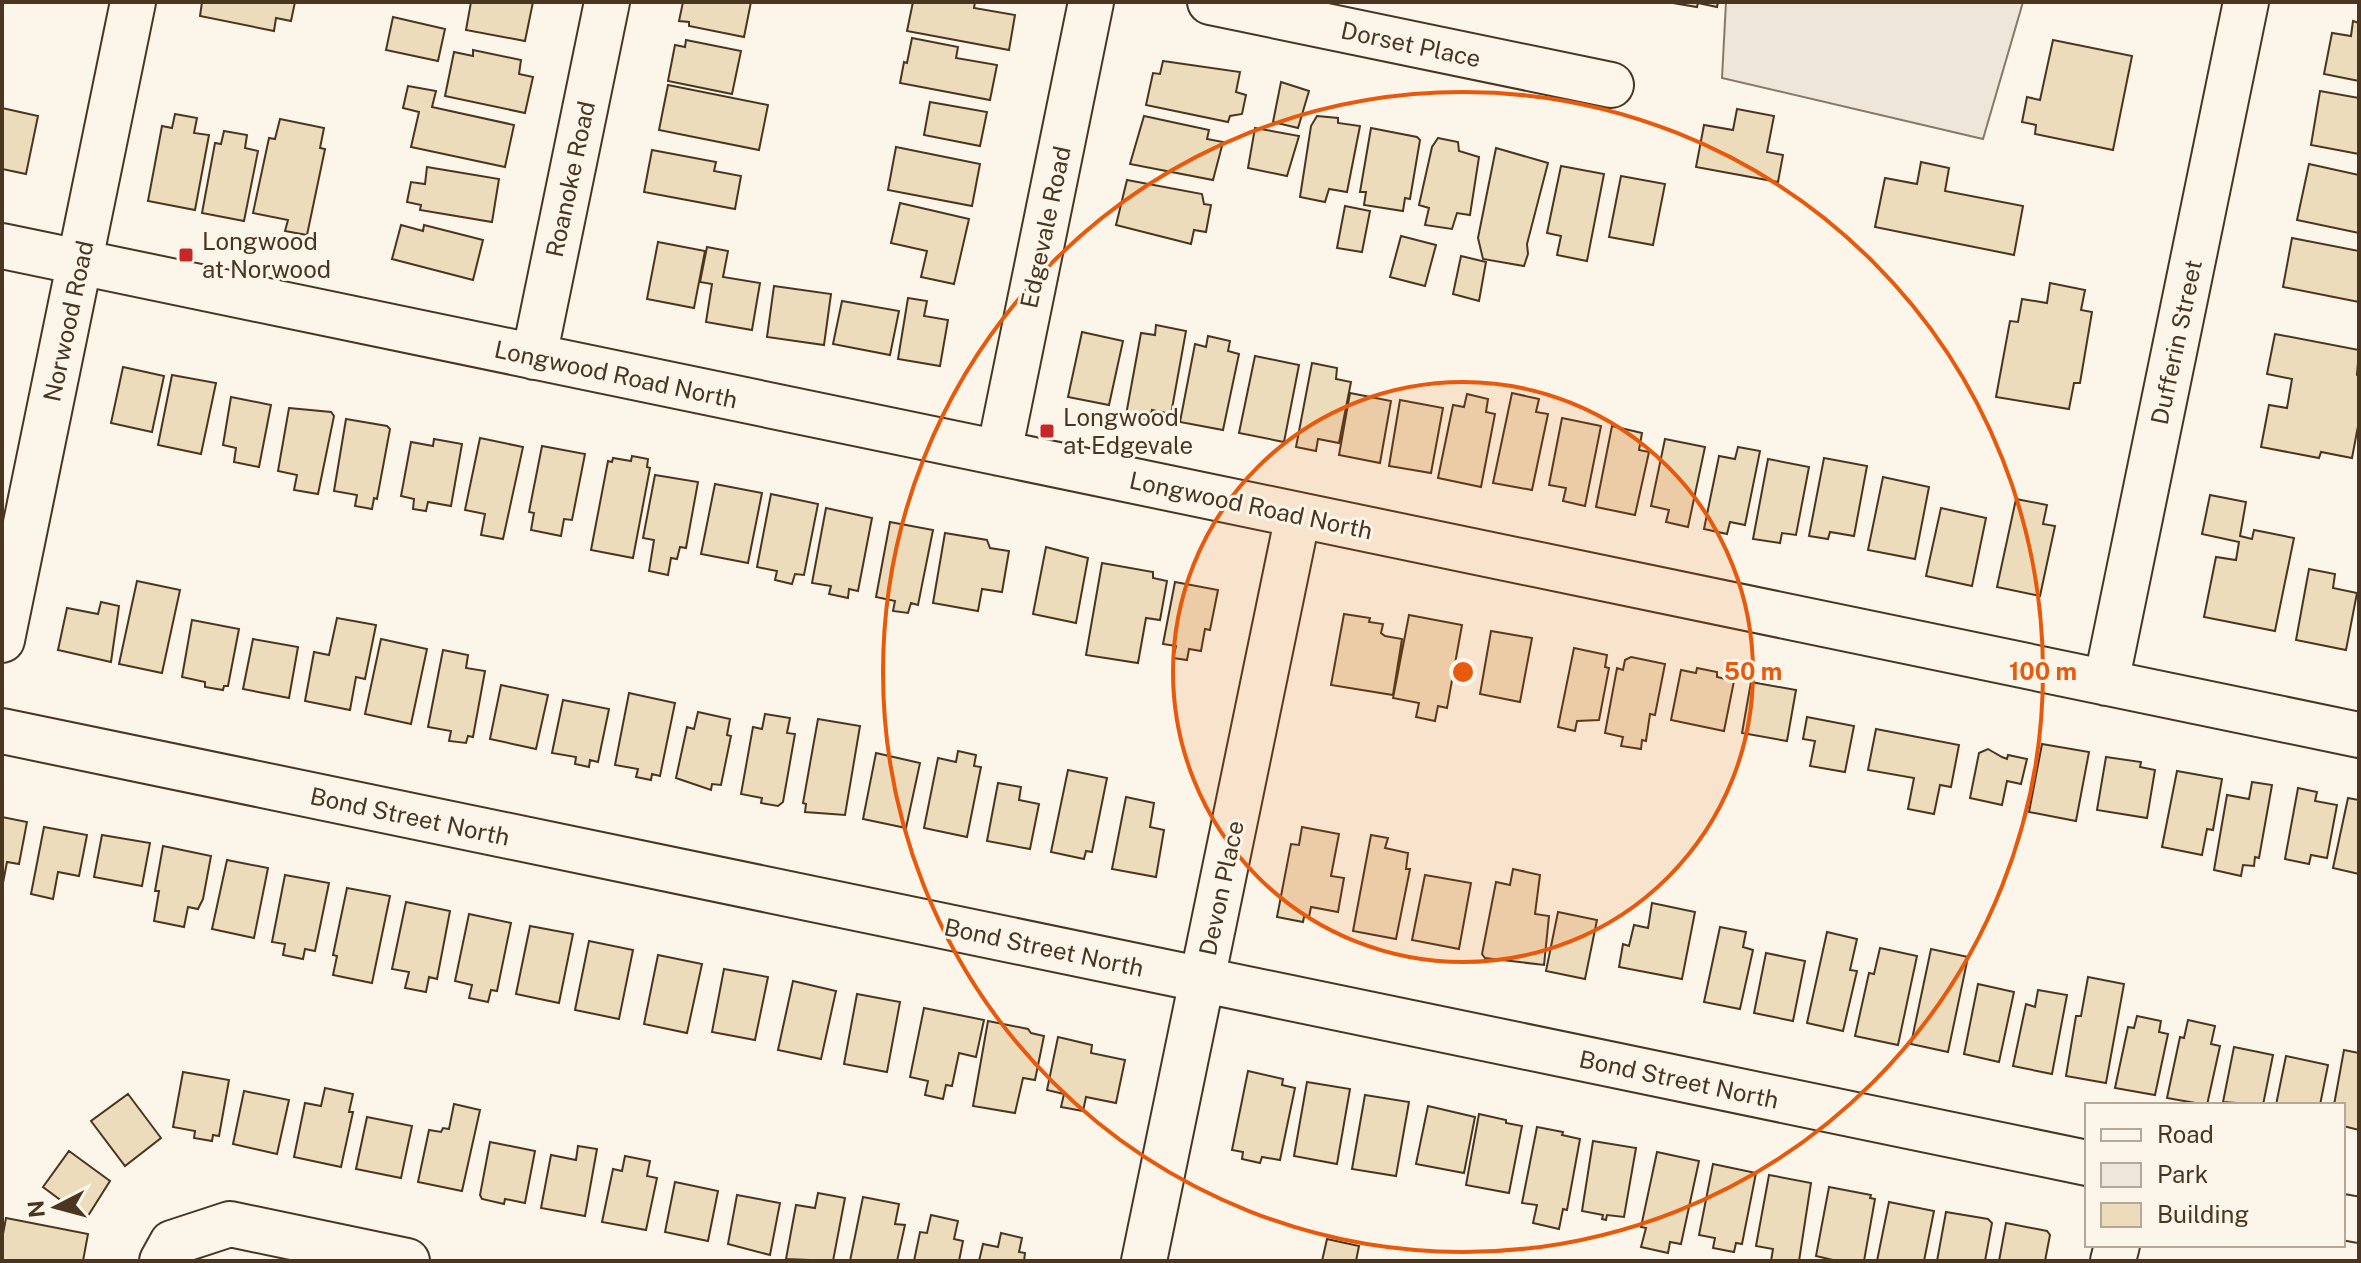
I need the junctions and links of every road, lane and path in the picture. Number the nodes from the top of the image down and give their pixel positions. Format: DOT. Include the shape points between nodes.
graph roads {
  1 [pos="133,2"];
  2 [pos="607,2"];
  3 [pos="1091,2"];
  4 [pos="1210,2"];
  5 [pos="2246,2"];
  6 [pos="1611,85"];
  7 [pos="2,246"];
  8 [pos="80,262"];
  9 [pos="534,357"];
  10 [pos="999,453"];
  11 [pos="1298,515"];
  12 [pos="2,640"];
  13 [pos="2106,683"];
  14 [pos="2,731"];
  15 [pos="2359,735"];
  16 [pos="1202,980"];
  17 [pos="2085,1163"];
  18 [pos="162,1261"];
  19 [pos="407,1261"];
  20 [pos="1144,1261"];
  1 -- 8 [label="street, Norwood Road"];
  2 -- 9 [label="street, Roanoke Road"];
  3 -- 10 [label="street, Edgevale Road"];
  4 -- 6 [label="street, Dorset Place"];
  5 -- 13 [label="street, Dufferin Street"];
  7 -- 8 [label="street, Longwood Road North"];
  8 -- 9 [label="street, Longwood Road North"];
  8 -- 12 [label="street, Norwood Road"];
  9 -- 10 [label="street, Longwood Road North"];
  10 -- 11 [label="street, Longwood Road North"];
  11 -- 13 [label="street, Longwood Road North"];
  11 -- 16 [label="street, Devon Place"];
  13 -- 15 [label="street, Longwood Road North"];
  14 -- 16 [label="street, Bond Street North"];
  16 -- 17 [label="street, Bond Street North"];
  16 -- 20 [label="street, Devon Place"];
  18 -- 19 [label="street" via="172,1243 230,1224"];
}
